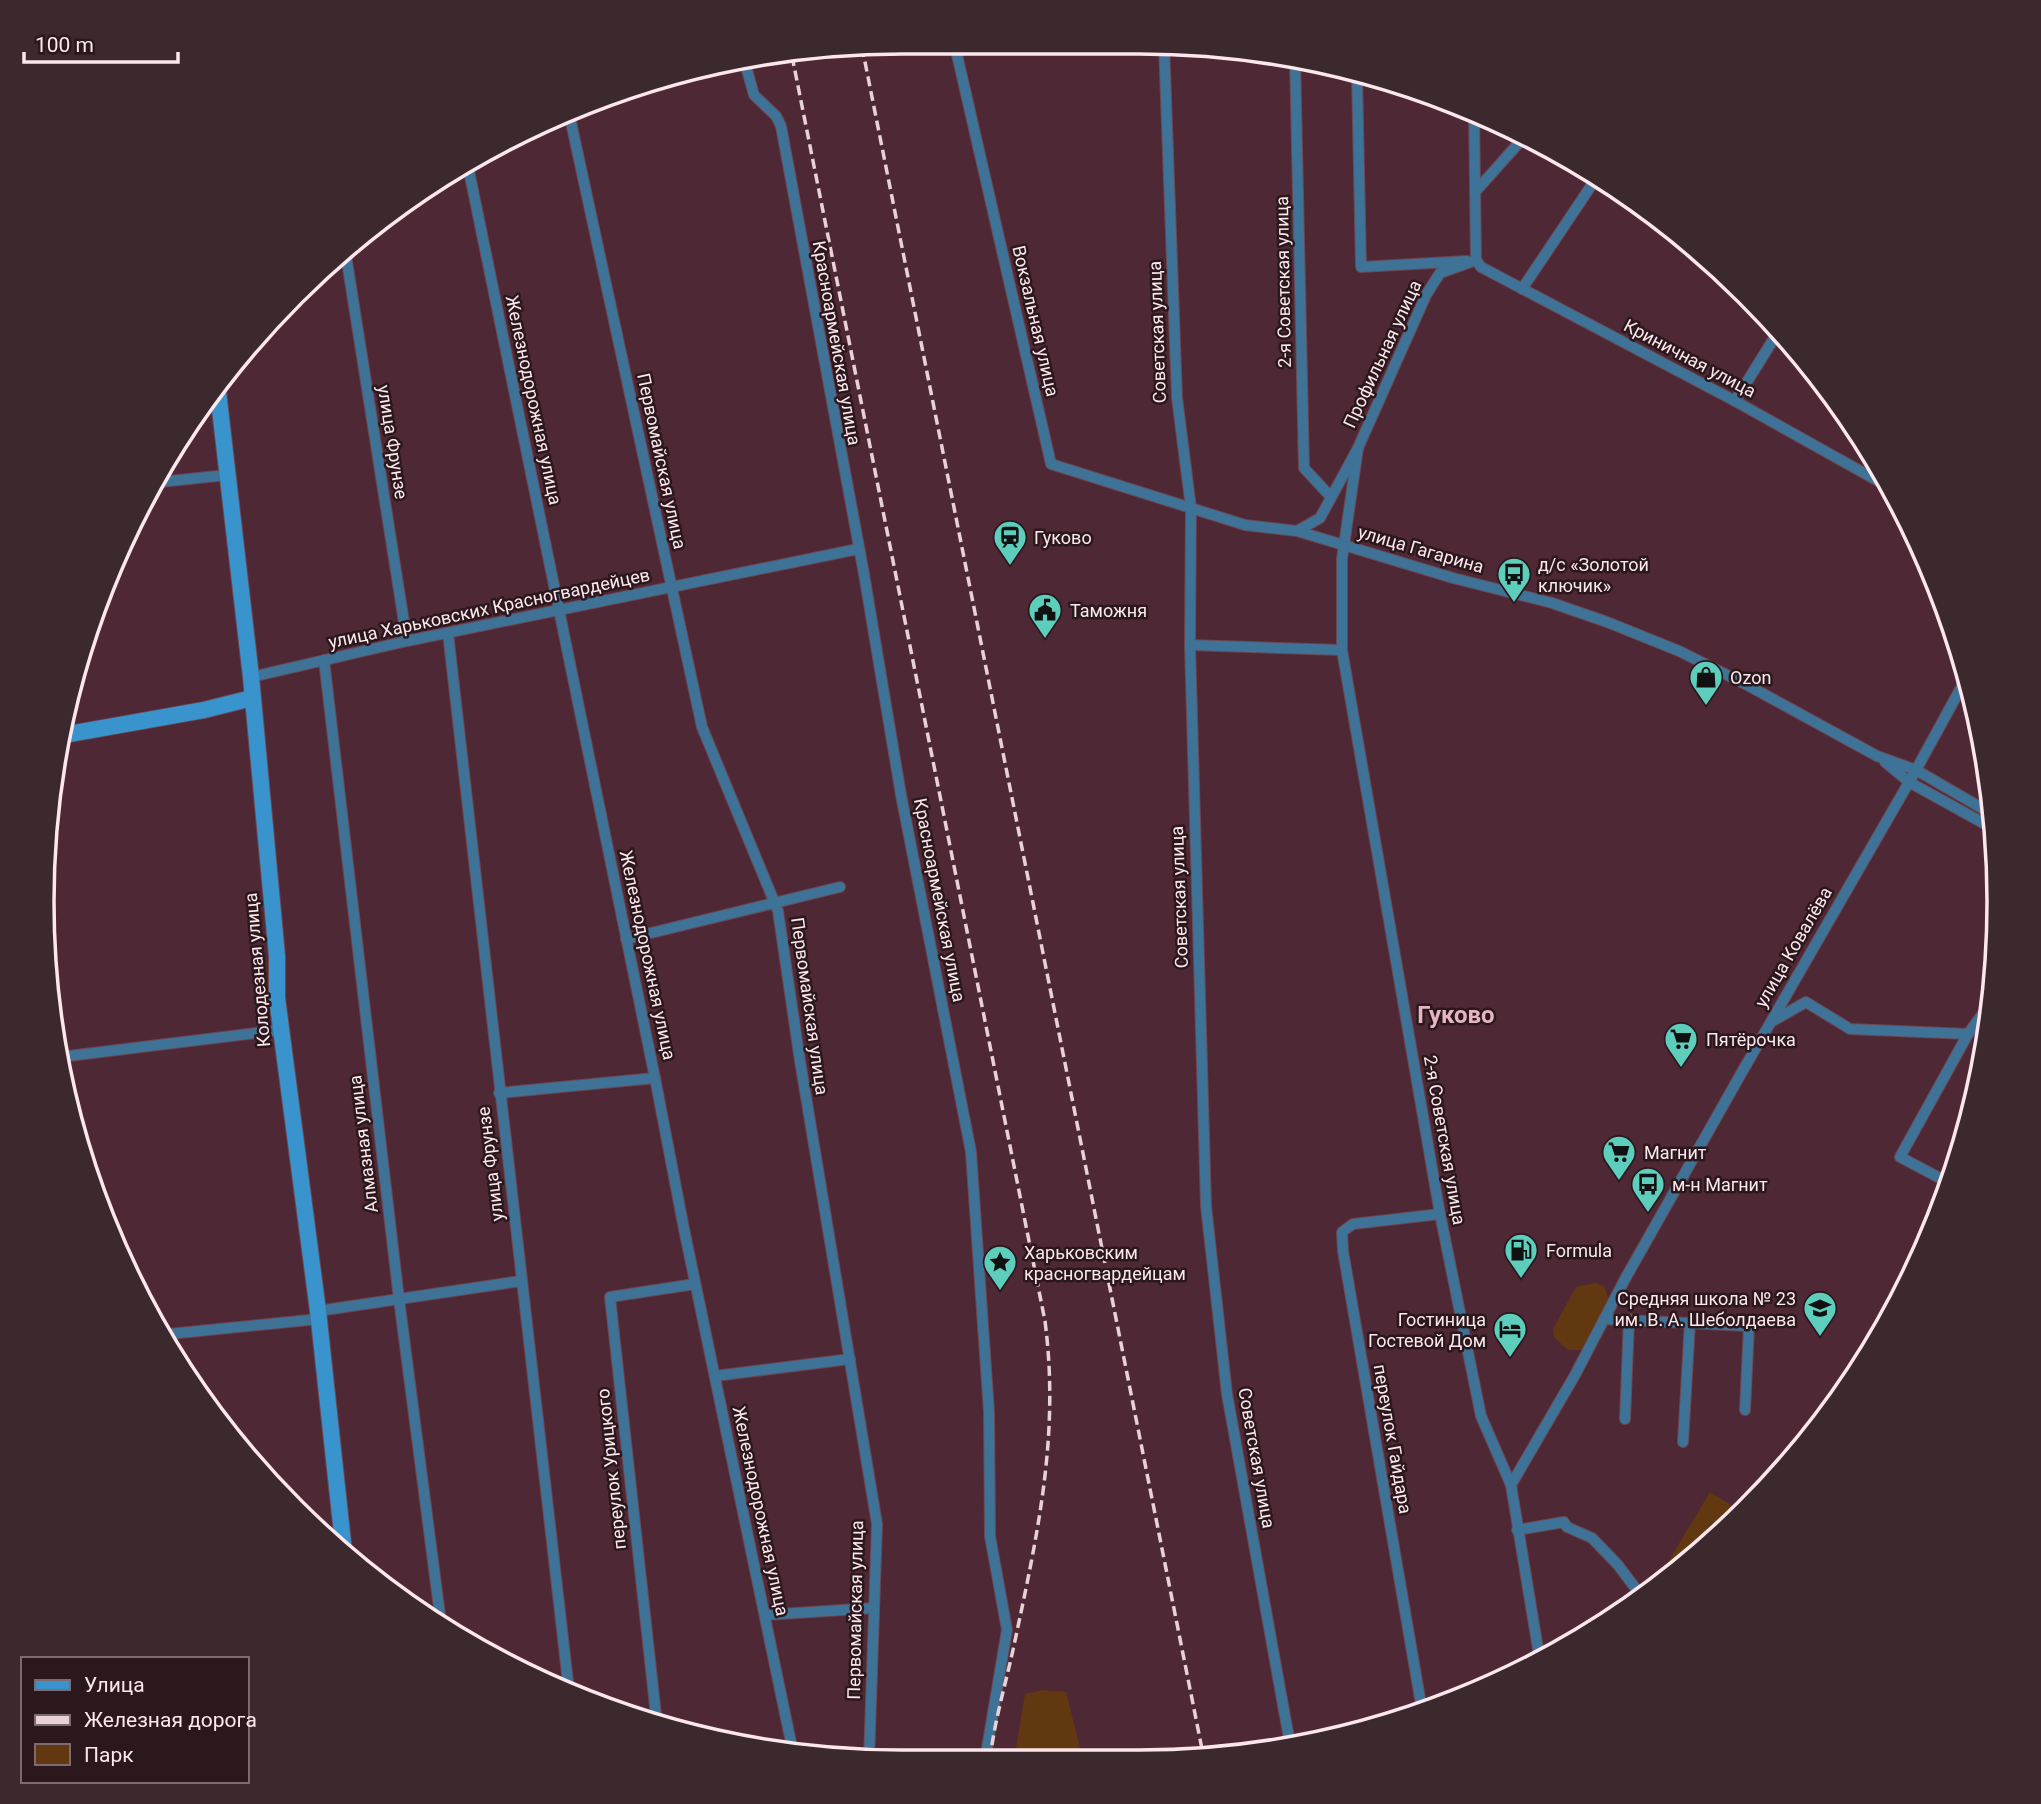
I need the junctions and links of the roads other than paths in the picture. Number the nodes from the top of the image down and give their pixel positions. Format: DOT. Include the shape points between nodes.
graph roads {
  1 [pos="959,54"];
  2 [pos="1164,55"];
  3 [pos="747,69"];
  4 [pos="1295,70"];
  5 [pos="1357,83"];
  6 [pos="571,122"];
  7 [pos="1474,124"];
  8 [pos="1518,144"];
  9 [pos="470,173"];
  10 [pos="1591,185"];
  11 [pos="1475,192"];
  12 [pos="1476,260"];
  13 [pos="347,262"];
  14 [pos="1522,289"];
  15 [pos="1773,339"];
  16 [pos="219,400"];
  17 [pos="1735,401"];
  18 [pos="1358,448"];
  19 [pos="228,475"];
  20 [pos="1873,478"];
  21 [pos="166,481"];
  22 [pos="1330,496"];
  23 [pos="1191,508"];
  24 [pos="1297,531"];
  25 [pos="1345,545"];
  26 [pos="858,549"];
  27 [pos="671,588"];
  28 [pos="560,609"];
  29 [pos="448,633"];
  30 [pos="407,641"];
  31 [pos="1189,645"];
  32 [pos="1342,650"];
  33 [pos="324,660"];
  34 [pos="251,677"];
  35 [pos="1960,690"];
  36 [pos="252,698"];
  37 [pos="72,734"];
  38 [pos="1877,756"];
  39 [pos="1916,770"];
  40 [pos="1909,782"];
  41 [pos="1981,807"];
  42 [pos="1982,823"];
  43 [pos="840,887"];
  44 [pos="775,902"];
  45 [pos="626,939"];
  46 [pos="1978,1021"];
  47 [pos="1770,1023"];
  48 [pos="280,1030"];
  49 [pos="1968,1034"];
  50 [pos="69,1056"];
  51 [pos="656,1078"];
  52 [pos="499,1093"];
  53 [pos="1941,1179"];
  54 [pos="1440,1214"];
  55 [pos="521,1281"];
  56 [pos="695,1284"];
  57 [pos="399,1299"];
  58 [pos="318,1315"];
  59 [pos="1604,1319"];
  60 [pos="1629,1319"];
  61 [pos="1690,1322"];
  62 [pos="173,1333"];
  63 [pos="850,1359"];
  64 [pos="715,1376"];
  65 [pos="1745,1410"];
  66 [pos="1625,1419"];
  67 [pos="1683,1442"];
  68 [pos="1511,1485"];
  69 [pos="1517,1530"];
  70 [pos="344,1539"];
  71 [pos="1636,1589"];
  72 [pos="874,1608"];
  73 [pos="440,1612"];
  74 [pos="765,1615"];
  75 [pos="1537,1650"];
  76 [pos="568,1680"];
  77 [pos="1421,1702"];
  78 [pos="656,1713"];
  79 [pos="1288,1736"];
  80 [pos="791,1742"];
  81 [pos="869,1749"];
  82 [pos="987,1750"];
  1 -- 23 [label="street, Вокзальная улица" via="1051,464"];
  2 -- 23 [label="street, Советская улица" via="1177,398"];
  3 -- 26 [label="street, Красноармейская улица" via="754,95 781,126"];
  4 -- 22 [label="street, 2-я Советская улица" via="1304,468"];
  5 -- 12 [label="street" via="1361,267"];
  6 -- 27 [label="street, Первомайская улица"];
  7 -- 11 [label="street"];
  8 -- 11 [label="street"];
  9 -- 28 [label="street, Железнодорожная улица"];
  10 -- 14 [label="street"];
  11 -- 12 [label="street"];
  12 -- 14 [label="street, Криничная улица"];
  12 -- 18 [label="street, Профильная улица" via="1440,273 1426,295"];
  13 -- 30 [label="street, улица Фрунзе"];
  14 -- 17 [label="street, Криничная улица"];
  15 -- 17 [label="street"];
  16 -- 19 [label="main road, Колодезная улица"];
  17 -- 20 [label="street, Криничная улица"];
  18 -- 22 [label="street, Профильная улица"];
  18 -- 25 [label="street, 2-я Советская улица"];
  19 -- 21 [label="street"];
  19 -- 34 [label="main road, Колодезная улица"];
  22 -- 24 [label="street, Профильная улица" via="1320,518"];
  23 -- 24 [label="street, улица Гагарина" via="1245,525"];
  23 -- 31 [label="street, Советская улица"];
  24 -- 25 [label="street, улица Гагарина"];
  25 -- 32 [label="street, 2-я Советская улица"];
  25 -- 38 [label="street, улица Гагарина" via="1607,622 1679,651"];
  26 -- 27 [label="street, улица Харьковских Красногвардейцев"];
  26 -- 82 [label="street, Красноармейская улица" via="971,1152 989,1412 990,1536 1007,1630"];
  27 -- 28 [label="street, улица Харьковских Красногвардейцев"];
  27 -- 44 [label="street, Первомайская улица" via="702,727"];
  28 -- 29 [label="street, улица Харьковских Красногвардейцев"];
  28 -- 45 [label="street, Железнодорожная улица"];
  29 -- 30 [label="street, улица Харьковских Красногвардейцев"];
  29 -- 52 [label="street, улица Фрунзе"];
  30 -- 33 [label="street, улица Харьковских Красногвардейцев"];
  31 -- 32 [label="street"];
  31 -- 79 [label="street, Советская улица" via="1206,1206 1227,1394"];
  32 -- 54 [label="street, 2-я Советская улица"];
  33 -- 34 [label="street, улица Харьковских Красногвардейцев"];
  33 -- 57 [label="street, Алмазная улица"];
  34 -- 36 [label="main road, Колодезная улица"];
  35 -- 39 [label="street, улица Ковалёва"];
  36 -- 37 [label="main road"];
  36 -- 48 [label="main road, Колодезная улица"];
  38 -- 39 [label="street, улица Гагарина"];
  38 -- 40 [label="street, улица Гагарина"];
  39 -- 40 [label="street, улица Ковалёва"];
  39 -- 41 [label="street, улица Гагарина"];
  40 -- 42 [label="street, улица Гагарина"];
  40 -- 47 [label="street, улица Ковалёва"];
  43 -- 44 [label="street"];
  44 -- 45 [label="street"];
  44 -- 63 [label="street, Первомайская улица"];
  45 -- 51 [label="street, Железнодорожная улица"];
  46 -- 49 [label="street"];
  47 -- 49 [label="street" via="1806,1002 1850,1029"];
  47 -- 59 [label="street, улица Ковалёва"];
  48 -- 50 [label="street"];
  48 -- 58 [label="main road, Колодезная улица"];
  49 -- 53 [label="street" via="1900,1157"];
  51 -- 52 [label="street"];
  51 -- 56 [label="street, Железнодорожная улица"];
  52 -- 55 [label="street, улица Фрунзе"];
  54 -- 68 [label="street, 2-я Советская улица" via="1481,1416"];
  54 -- 77 [label="street, переулок Гайдара" via="1353,1224 1342,1232"];
  55 -- 57 [label="street"];
  55 -- 76 [label="street, улица Фрунзе"];
  56 -- 64 [label="street, Железнодорожная улица"];
  56 -- 78 [label="street, переулок Урицкого" via="610,1297"];
  57 -- 58 [label="street"];
  57 -- 73 [label="street, Алмазная улица"];
  58 -- 62 [label="street"];
  58 -- 70 [label="main road, Колодезная улица"];
  59 -- 60 [label="street"];
  59 -- 68 [label="street, улица Ковалёва"];
  60 -- 61 [label="street"];
  60 -- 66 [label="street"];
  61 -- 65 [label="street" via="1749,1326"];
  61 -- 67 [label="street"];
  63 -- 64 [label="street"];
  63 -- 72 [label="street, Первомайская улица" via="877,1524"];
  64 -- 74 [label="street, Железнодорожная улица"];
  68 -- 69 [label="street"];
  69 -- 71 [label="street" via="1564,1522 1592,1538"];
  69 -- 75 [label="street"];
  72 -- 74 [label="street"];
  72 -- 81 [label="street, Первомайская улица"];
  74 -- 80 [label="street, Железнодорожная улица"];
}
